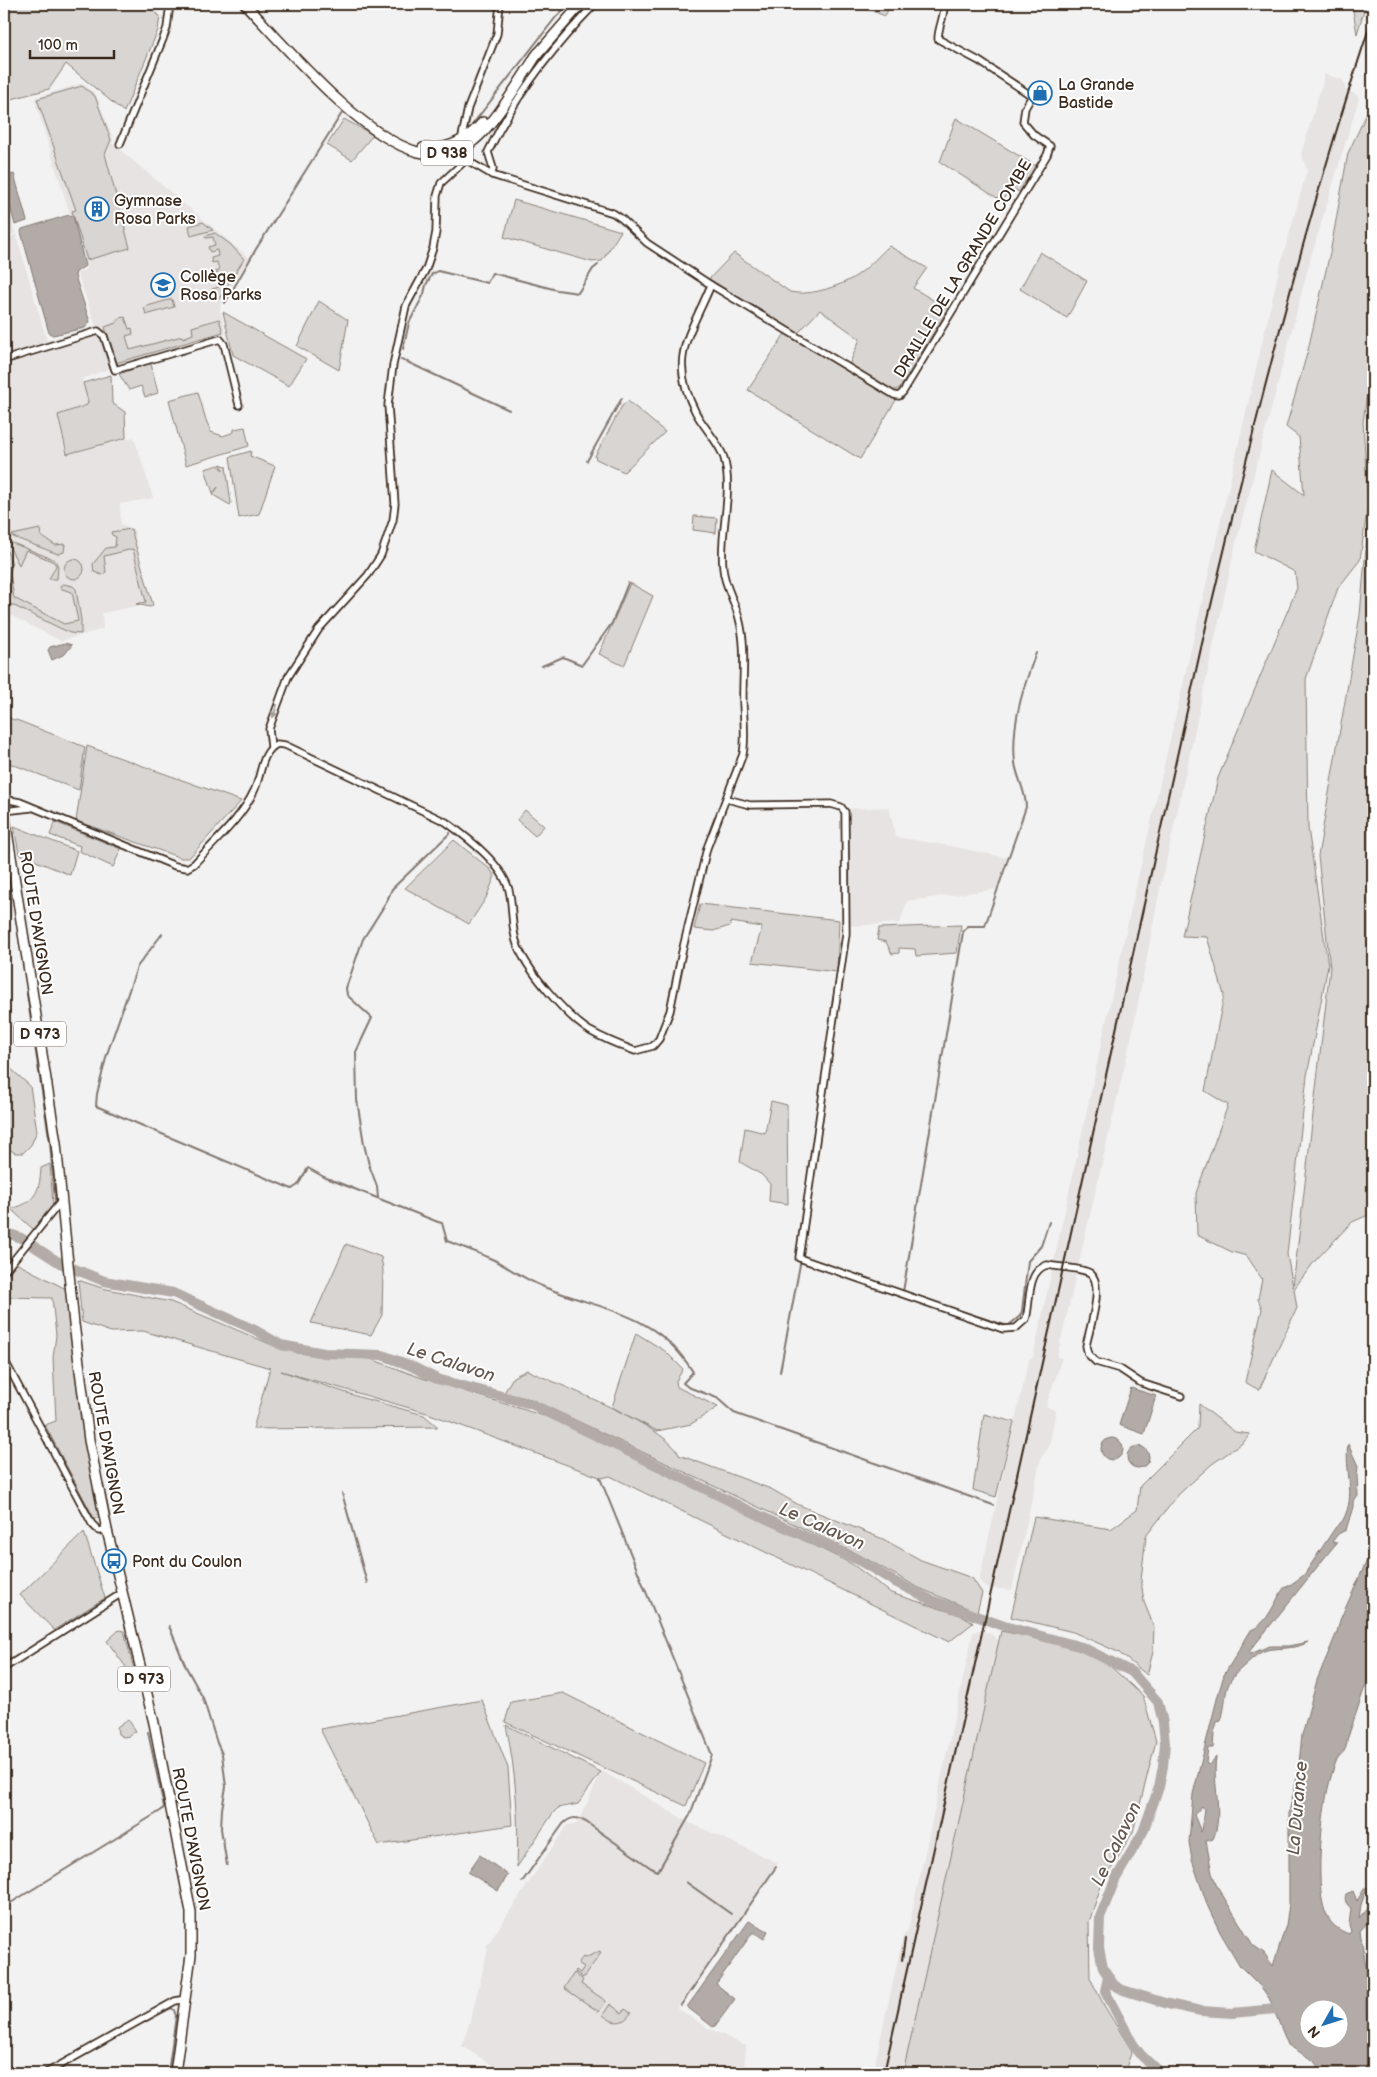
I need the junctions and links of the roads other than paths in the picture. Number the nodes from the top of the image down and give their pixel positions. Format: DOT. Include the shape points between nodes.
graph roads {
  1 [pos="170,4"];
  2 [pos="246,4"];
  3 [pos="500,4"];
  4 [pos="581,4"];
  5 [pos="595,4"];
  6 [pos="944,4"];
  7 [pos="538,53"];
  8 [pos="370,125"];
  9 [pos="120,144"];
  10 [pos="461,144"];
  11 [pos="467,159"];
  12 [pos="492,175"];
  13 [pos="711,285"];
  14 [pos="4,360"];
  15 [pos="239,406"];
  16 [pos="271,747"];
  17 [pos="4,799"];
  18 [pos="727,799"];
  19 [pos="34,809"];
  20 [pos="4,812"];
  21 [pos="62,1200"];
  22 [pos="6,1269"];
  23 [pos="4,1359"];
  24 [pos="1180,1396"];
  25 [pos="107,1530"];
  26 [pos="122,1594"];
  27 [pos="4,1668"];
  28 [pos="186,1999"];
  29 [pos="46,2073"];
  30 [pos="175,2073"];
  1 -- 9 [label="street" via="167,28"];
  2 -- 8 [label="main road, D 938" via="331,93"];
  3 -- 10 [label="street" via="497,34 468,108"];
  4 -- 7 [label="main road, D 938"];
  5 -- 12 [label="street" via="555,48 505,119 488,152"];
  6 -- 13 [label="street, DRAILLE DE LA GRANDE COMBE" via="938,39 1032,96 1025,108 1023,122 1034,136 1050,146 903,392 899,396 894,395"];
  7 -- 10 [label="main road, D 938" via="478,128"];
  7 -- 10 [label="main road, D 938" via="476,139"];
  8 -- 10 [label="main road, D 938" via="419,147 433,149"];
  8 -- 10 [label="main road, D 938" via="416,152 435,155 452,152"];
  10 -- 11 [label="street"];
  11 -- 12 [label="street"];
  11 -- 16 [label="street, one-way" via="441,183 433,248 426,269 406,306 393,365 388,405 395,504 382,555 318,629 288,677 269,729"];
  12 -- 13 [label="street" via="613,213 647,243"];
  13 -- 18 [label="street" via="683,348 682,361 688,395 724,457 723,569 743,635 746,738"];
  14 -- 15 [label="street" via="98,331 104,336 115,370 220,339"];
  16 -- 18 [label="street" via="285,744 446,822 459,832 494,864 507,884 512,927 518,946 538,978 572,1017 588,1030 635,1051 654,1046 670,1011 700,873"];
  16 -- 19 [label="street" via="266,752 257,786 248,803 187,868"];
  17 -- 19 [label="street"];
  18 -- 24 [label="street" via="750,805 831,804 845,812 846,934 798,1258 1003,1329 1016,1328 1026,1319 1034,1273 1041,1267 1047,1265 1089,1273 1097,1289 1086,1346 1088,1354 1096,1362 1120,1369 1141,1383"];
  19 -- 20 [label="street"];
  20 -- 21 [label="main road, ROUTE D'AVIGNON / D 973" via="44,1062"];
  21 -- 22 [label="street"];
  21 -- 25 [label="main road, ROUTE D'AVIGNON / D 973" via="89,1440"];
  23 -- 25 [label="street" via="92,1524 98,1531"];
  25 -- 26 [label="main road, ROUTE D'AVIGNON / D 973"];
  26 -- 27 [label="street"];
  26 -- 28 [label="main road, ROUTE D'AVIGNON / D 973" via="154,1722 189,1895 193,1940"];
  28 -- 29 [label="street" via="175,2001"];
  28 -- 30 [label="main road, ROUTE D'AVIGNON / D 973"];
}
